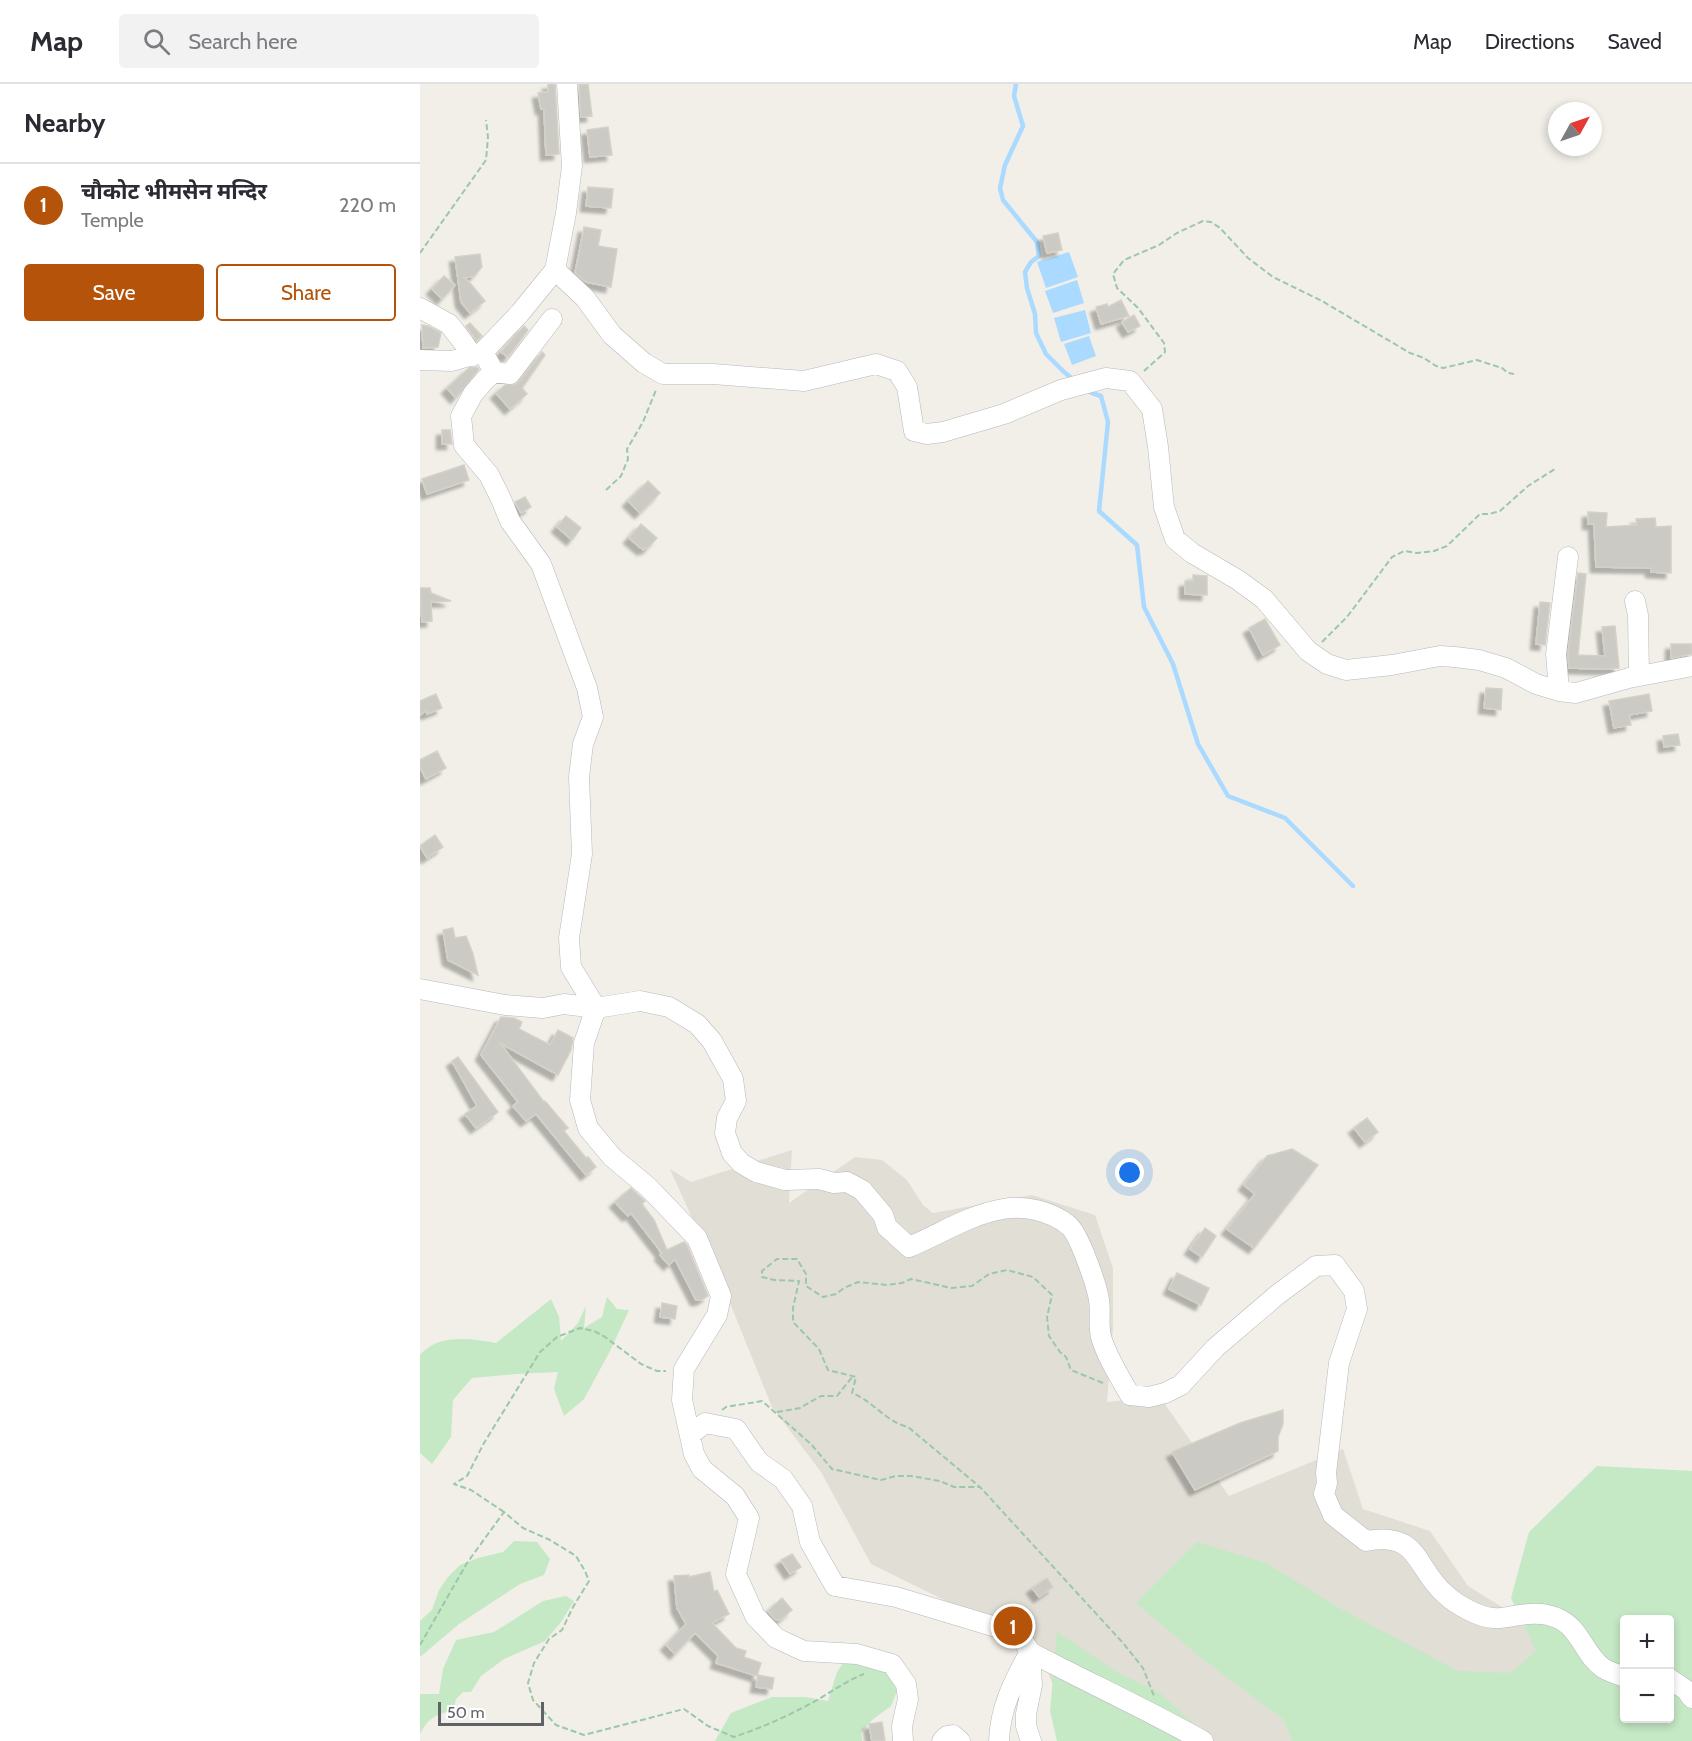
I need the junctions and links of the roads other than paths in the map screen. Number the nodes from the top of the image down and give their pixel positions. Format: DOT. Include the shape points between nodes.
graph roads {
  1 [pos="567,84"];
  2 [pos="555,270"];
  3 [pos="420,308"];
  4 [pos="552,318"];
  5 [pos="477,354"];
  6 [pos="420,360"];
  7 [pos="494,372"];
  8 [pos="1568,557"];
  9 [pos="1635,601"];
  10 [pos="1692,666"];
  11 [pos="1639,676"];
  12 [pos="1558,691"];
  13 [pos="420,989"];
  14 [pos="597,1008"];
  15 [pos="698,1429"];
  16 [pos="1030,1652"];
  17 [pos="1620,1675"];
  18 [pos="1674,1682"];
  19 [pos="1692,1698"];
  20 [pos="903,1741"];
  21 [pos="942,1741"];
  22 [pos="960,1741"];
  23 [pos="999,1741"];
  24 [pos="1031,1741"];
  25 [pos="1203,1741"];
  1 -- 2 [label="street" via="572,166"];
  2 -- 5 [label="street" via="520,313"];
  2 -- 12 [label="street" via="585,298 612,335 663,374 804,381 876,364 897,371 907,387 914,431 927,434 1004,414 1061,390 1106,378 1130,381 1152,409 1164,507 1174,539 1264,599 1308,651 1327,664 1346,670 1440,656 1479,660"];
  3 -- 5 [label="street" via="449,324"];
  4 -- 7 [label="street" via="510,374"];
  5 -- 6 [label="street" via="452,361"];
  5 -- 7 [label="street"];
  7 -- 14 [label="street" via="473,394 461,416 464,445 489,475 510,521 541,564 587,688 593,717 583,744 579,777 582,854 569,938 571,967"];
  8 -- 12 [label="street" via="1556,654"];
  9 -- 11 [label="street"];
  10 -- 11 [label="street"];
  11 -- 12 [label="street" via="1576,693"];
  13 -- 14 [label="street" via="505,1005"];
  14 -- 15 [label="street" via="584,1043 580,1100 588,1128 612,1157 648,1187 697,1238 721,1296 717,1315 684,1369 682,1400"];
  14 -- 17 [label="street" via="640,1001 669,1007 697,1024 712,1041 733,1079 736,1101 725,1133 732,1153 756,1172 785,1180 847,1182 862,1190 883,1215 887,1227 909,1247 960,1222 1004,1209 1046,1212 1070,1226 1099,1298 1101,1336 1130,1395 1149,1397 1181,1385 1215,1348 1277,1295 1316,1266 1335,1265 1354,1291 1357,1310 1339,1363 1334,1395 1324,1494 1333,1515 1366,1541 1383,1538 1402,1542 1418,1556 1445,1595 1473,1612 1494,1618 1536,1613 1558,1618 1575,1631 1603,1668"];
  15 -- 16 [label="street" via="736,1429 759,1462 783,1479 802,1506 810,1542 835,1586 896,1598 1019,1634"];
  15 -- 20 [label="street" via="694,1454 702,1469 735,1496 749,1518 736,1574 755,1616 776,1638 804,1651 857,1654 892,1664 906,1684 909,1699 902,1726"];
  16 -- 23 [label="street" via="1009,1690"];
  16 -- 24 [label="street" via="1032,1685 1026,1726"];
  16 -- 25 [label="street"];
  18 -- 19 [label="street"];
  21 -- 22 [label="street" via="953,1736"];
}
